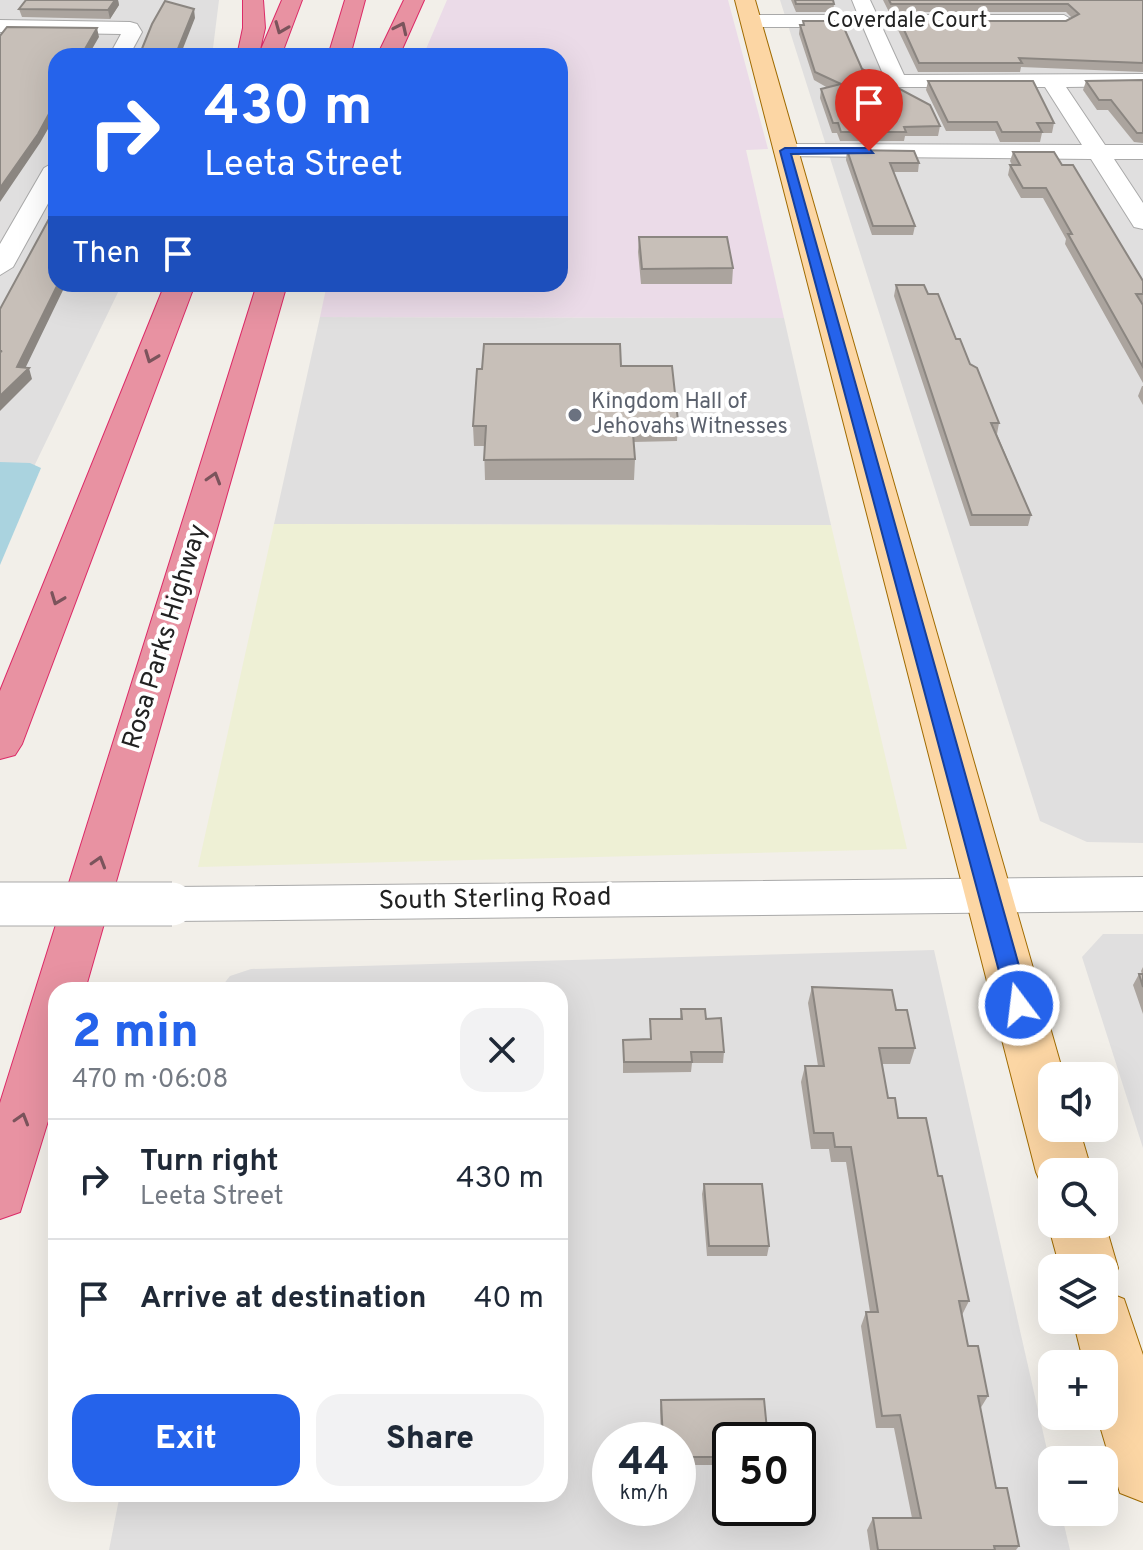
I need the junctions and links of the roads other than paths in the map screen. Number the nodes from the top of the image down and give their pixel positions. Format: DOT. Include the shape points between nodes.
graph roads {
  1 [pos="253,0"];
  2 [pos="292,0"];
  3 [pos="355,0"];
  4 [pos="414,0"];
  5 [pos="861,0"];
  6 [pos="748,11"];
  7 [pos="870,21"];
  8 [pos="1064,21"];
  9 [pos="0,26"];
  10 [pos="123,48"];
  11 [pos="250,48"];
  12 [pos="273,48"];
  13 [pos="341,48"];
  14 [pos="392,48"];
  15 [pos="1143,80"];
  16 [pos="1052,81"];
  17 [pos="785,151"];
  18 [pos="1098,152"];
  19 [pos="1143,152"];
  20 [pos="48,182"];
  21 [pos="0,212"];
  22 [pos="31,212"];
  23 [pos="1143,222"];
  24 [pos="0,267"];
  25 [pos="177,292"];
  26 [pos="270,292"];
  27 [pos="0,744"];
  28 [pos="989,893"];
  29 [pos="1143,894"];
  30 [pos="0,904"];
  31 [pos="62,982"];
  32 [pos="48,1032"];
  33 [pos="1060,1158"];
  34 [pos="0,1193"];
  35 [pos="1107,1334"];
  36 [pos="1143,1470"];
  1 -- 11 [label="highway"];
  2 -- 12 [label="highway, one-way"];
  3 -- 13 [label="highway"];
  14 -- 4 [label="highway, one-way"];
  5 -- 7 [label="street"];
  6 -- 7 [label="street, Coverdale Court"];
  6 -- 17 [label="main road"];
  7 -- 8 [label="street, Coverdale Court"];
  7 -- 16 [label="street" via="896,81"];
  9 -- 10 [label="street" via="130,28"];
  15 -- 16 [label="street"];
  16 -- 18 [label="street"];
  17 -- 18 [label="street"];
  17 -- 28 [label="main road"];
  18 -- 19 [label="street"];
  18 -- 23 [label="street"];
  20 -- 22 [label="street"];
  21 -- 22 [label="street"];
  22 -- 24 [label="street"];
  25 -- 27 [label="highway, one-way"];
  31 -- 26 [label="highway, Rosa Parks Highway, one-way"];
  28 -- 29 [label="street, South Sterling Road"];
  28 -- 30 [label="street, South Sterling Road, bridge"];
  28 -- 33 [label="main road"];
  34 -- 32 [label="highway, one-way"];
  35 -- 36 [label="main road"];
}
